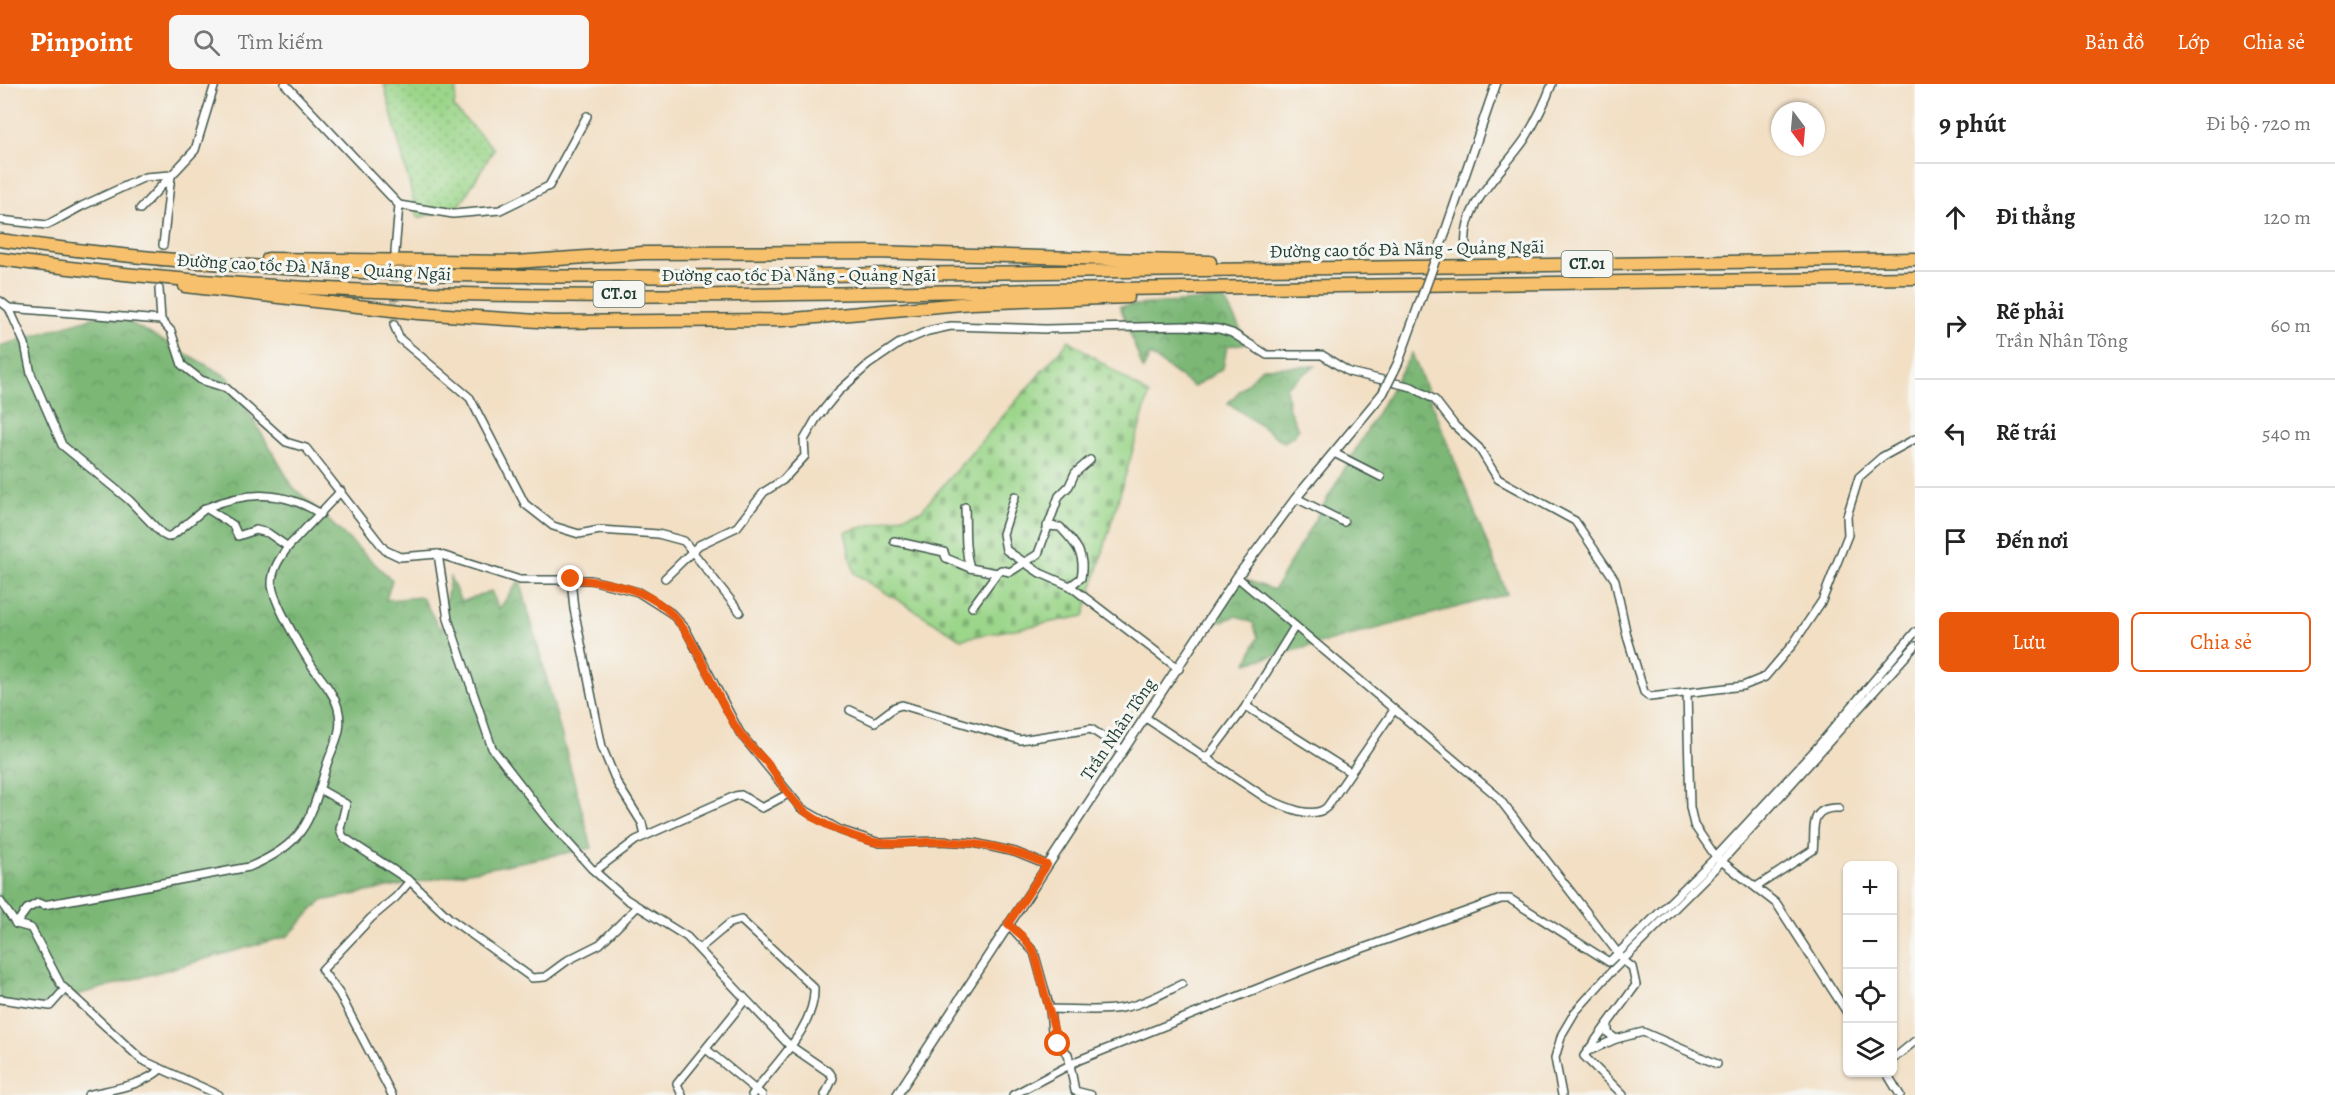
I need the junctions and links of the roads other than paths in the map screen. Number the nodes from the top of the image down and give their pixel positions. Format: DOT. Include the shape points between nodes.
graph roads {
  1 [pos="214,84"];
  2 [pos="285,84"];
  3 [pos="1496,84"];
  4 [pos="1552,84"];
  5 [pos="587,116"];
  6 [pos="171,175"];
  7 [pos="399,204"];
  8 [pos="140,209"];
  9 [pos="0,220"];
  10 [pos="0,240"];
  11 [pos="162,244"];
  12 [pos="1466,247"];
  13 [pos="395,252"];
  14 [pos="138,256"];
  15 [pos="5,259"];
  16 [pos="1915,259"];
  17 [pos="1231,266"];
  18 [pos="1915,278"];
  19 [pos="159,289"];
  20 [pos="1240,291"];
  21 [pos="0,301"];
  22 [pos="9,308"];
  23 [pos="161,320"];
  24 [pos="394,325"];
  25 [pos="1915,439"];
  26 [pos="1335,453"];
  27 [pos="1090,460"];
  28 [pos="1381,477"];
  29 [pos="341,491"];
  30 [pos="1015,496"];
  31 [pos="1296,498"];
  32 [pos="965,507"];
  33 [pos="206,508"];
  34 [pos="321,514"];
  35 [pos="1344,522"];
  36 [pos="1047,526"];
  37 [pos="894,541"];
  38 [pos="288,547"];
  39 [pos="694,551"];
  40 [pos="438,554"];
  41 [pos="1026,562"];
  42 [pos="970,568"];
  43 [pos="996,573"];
  44 [pos="1237,577"];
  45 [pos="665,578"];
  46 [pos="571,579"];
  47 [pos="1070,586"];
  48 [pos="972,607"];
  49 [pos="740,612"];
  50 [pos="1295,626"];
  51 [pos="1915,632"];
  52 [pos="1915,646"];
  53 [pos="1179,669"];
  54 [pos="1687,693"];
  55 [pos="1246,705"];
  56 [pos="850,710"];
  57 [pos="1394,710"];
  58 [pos="1146,718"];
  59 [pos="1123,750"];
  60 [pos="1206,759"];
  61 [pos="1350,772"];
  62 [pos="321,790"];
  63 [pos="788,794"];
  64 [pos="1839,808"];
  65 [pos="645,836"];
  66 [pos="1719,859"];
  67 [pos="1047,865"];
  68 [pos="595,871"];
  69 [pos="410,881"];
  70 [pos="1756,887"];
  71 [pos="0,901"];
  72 [pos="637,907"];
  73 [pos="16,924"];
  74 [pos="1008,924"];
  75 [pos="699,949"];
  76 [pos="1619,954"];
  77 [pos="1624,961"];
  78 [pos="1182,984"];
  79 [pos="65,989"];
  80 [pos="0,999"];
  81 [pos="745,1000"];
  82 [pos="1843,1006"];
  83 [pos="1050,1009"];
  84 [pos="1608,1025"];
  85 [pos="1616,1039"];
  86 [pos="1915,1041"];
  87 [pos="789,1046"];
  88 [pos="706,1049"];
  89 [pos="1588,1052"];
  90 [pos="1897,1057"];
  91 [pos="1717,1064"];
  92 [pos="1070,1065"];
  93 [pos="161,1069"];
  94 [pos="1889,1077"];
  95 [pos="757,1093"];
  96 [pos="88,1095"];
  97 [pos="219,1095"];
  98 [pos="392,1095"];
  99 [pos="682,1095"];
  100 [pos="825,1095"];
  101 [pos="897,1095"];
  102 [pos="1013,1095"];
  103 [pos="1091,1095"];
  104 [pos="1562,1095"];
  105 [pos="1623,1095"];
  106 [pos="1900,1095"];
  1 -- 6 [label="street" via="195,150"];
  2 -- 7 [label="street"];
  3 -- 26 [label="street, Trần Nhân Tông, bridge" via="1398,363 1383,393"];
  4 -- 12 [label="street" via="1527,136 1474,208 1467,224"];
  5 -- 7 [label="street" via="549,186 500,210 453,214"];
  6 -- 8 [label="street"];
  6 -- 9 [label="street" via="145,177 47,225"];
  6 -- 11 [label="street"];
  7 -- 13 [label="street"];
  10 -- 14 [label="highway, Đường cao tốc Đà Nẵng - Quảng Ngãi / CT.01"];
  14 -- 17 [label="highway" via="516,262 643,253 874,252"];
  14 -- 17 [label="highway, Đường cao tốc Đà Nẵng - Quảng Ngãi / CT.01" via="456,275 827,275"];
  15 -- 20 [label="highway, Đường cao tốc Đà Nẵng - Quảng Ngãi / CT.01" via="196,279 457,293"];
  15 -- 20 [label="highway" via="141,281 320,302 552,322 783,320 972,303"];
  16 -- 17 [label="highway, Đường cao tốc Đà Nẵng - Quảng Ngãi / CT.01"];
  18 -- 20 [label="highway, Đường cao tốc Đà Nẵng - Quảng Ngãi / CT.01"];
  19 -- 23 [label="street"];
  21 -- 22 [label="street"];
  22 -- 23 [label="street"];
  22 -- 33 [label="street" via="26,344 31,374 62,445 168,537"];
  23 -- 29 [label="street" via="171,331 182,365 201,380 226,388 286,442 306,448"];
  24 -- 39 [label="street" via="400,339 470,398 525,504 553,526 579,534 600,530 658,534 684,541"];
  25 -- 54 [label="street" via="1882,457 1859,477 1847,516 1848,535 1822,601 1765,677 1743,686"];
  26 -- 28 [label="street"];
  26 -- 31 [label="street, Trần Nhân Tông"];
  27 -- 36 [label="street" via="1059,496"];
  29 -- 34 [label="street"];
  29 -- 40 [label="street" via="385,550 400,557"];
  30 -- 41 [label="street" via="1004,544"];
  31 -- 35 [label="street"];
  31 -- 44 [label="street, Trần Nhân Tông"];
  32 -- 42 [label="street" via="964,548"];
  33 -- 34 [label="street" via="232,498 268,496 294,499"];
  33 -- 38 [label="street" via="233,525 238,536 256,530"];
  34 -- 38 [label="street"];
  36 -- 41 [label="street" via="1038,554"];
  36 -- 47 [label="street" via="1060,527 1076,545 1084,564 1082,578"];
  37 -- 42 [label="street" via="944,552 946,558"];
  38 -- 62 [label="street" via="274,571 274,596 335,700 341,721"];
  39 -- 45 [label="street"];
  39 -- 49 [label="street"];
  39 -- 54 [label="street" via="737,527 764,492 783,480 805,456 804,440 838,392 869,364 913,336 951,326 1219,328 1267,355 1322,355 1349,372 1412,387 1435,400 1479,448 1498,479 1569,516 1584,532 1615,580 1627,636 1647,696"];
  40 -- 46 [label="street" via="520,580"];
  40 -- 68 [label="street" via="448,619 492,748 547,819"];
  41 -- 43 [label="street" via="1010,572"];
  41 -- 47 [label="street"];
  42 -- 43 [label="street"];
  43 -- 48 [label="street"];
  44 -- 50 [label="street"];
  44 -- 53 [label="street, Trần Nhân Tông"];
  46 -- 63 [label="street" via="638,592 671,613 693,640 740,733"];
  46 -- 65 [label="street" via="602,747"];
  47 -- 53 [label="street"];
  50 -- 55 [label="street"];
  50 -- 57 [label="street"];
  51 -- 66 [label="street"];
  52 -- 66 [label="street"];
  53 -- 58 [label="street, Trần Nhân Tông"];
  54 -- 66 [label="street" via="1690,807 1694,825"];
  55 -- 60 [label="street"];
  55 -- 61 [label="street"];
  56 -- 59 [label="street" via="875,722 902,705 1020,740 1091,729"];
  57 -- 61 [label="street"];
  57 -- 76 [label="street" via="1497,796"];
  58 -- 59 [label="street, Trần Nhân Tông"];
  58 -- 60 [label="street"];
  59 -- 67 [label="street, Trần Nhân Tông"];
  60 -- 61 [label="street" via="1266,798 1314,813 1327,807"];
  62 -- 69 [label="street" via="346,804 340,829 343,837"];
  62 -- 73 [label="street" via="304,828 275,856 249,867 38,903 27,909"];
  63 -- 65 [label="street" via="762,808 741,795 735,796"];
  63 -- 67 [label="street" via="819,820 880,843 974,843 1015,852"];
  64 -- 70 [label="street" via="1827,809 1815,819 1813,850"];
  65 -- 68 [label="street"];
  66 -- 70 [label="street"];
  66 -- 76 [label="street"];
  66 -- 77 [label="street"];
  67 -- 74 [label="street, Trần Nhân Tông"];
  68 -- 72 [label="street"];
  69 -- 72 [label="street" via="449,918 535,979 600,944"];
  69 -- 98 [label="street" via="322,970 339,993"];
  70 -- 82 [label="street" via="1777,904"];
  71 -- 73 [label="street"];
  72 -- 75 [label="street" via="687,937"];
  73 -- 79 [label="street" via="31,928"];
  74 -- 83 [label="street" via="1034,952"];
  74 -- 101 [label="street, Trần Nhân Tông"];
  75 -- 81 [label="street"];
  75 -- 87 [label="street" via="730,923 741,920 814,988 815,1003 808,1022"];
  76 -- 77 [label="street"];
  76 -- 92 [label="street" via="1606,963 1510,899 1501,899 1324,962"];
  77 -- 84 [label="street" via="1632,967 1636,985"];
  77 -- 104 [label="street" via="1593,992 1562,1034 1555,1058"];
  78 -- 83 [label="street" via="1122,1008"];
  79 -- 80 [label="street" via="50,1006"];
  79 -- 93 [label="street" via="142,1060"];
  81 -- 87 [label="street"];
  81 -- 88 [label="street"];
  83 -- 92 [label="street" via="1052,1031 1067,1052"];
  84 -- 85 [label="street" via="1608,1033"];
  84 -- 89 [label="street"];
  85 -- 89 [label="street"];
  85 -- 91 [label="street" via="1643,1032"];
  86 -- 90 [label="street"];
  87 -- 95 [label="street"];
  87 -- 100 [label="street" via="832,1076"];
  88 -- 95 [label="street"];
  88 -- 99 [label="street" via="677,1084"];
  89 -- 105 [label="street" via="1584,1056"];
  92 -- 102 [label="street"];
  92 -- 103 [label="street" via="1076,1093"];
  93 -- 96 [label="street" via="133,1084"];
  93 -- 97 [label="street"];
  94 -- 106 [label="street"];
}
